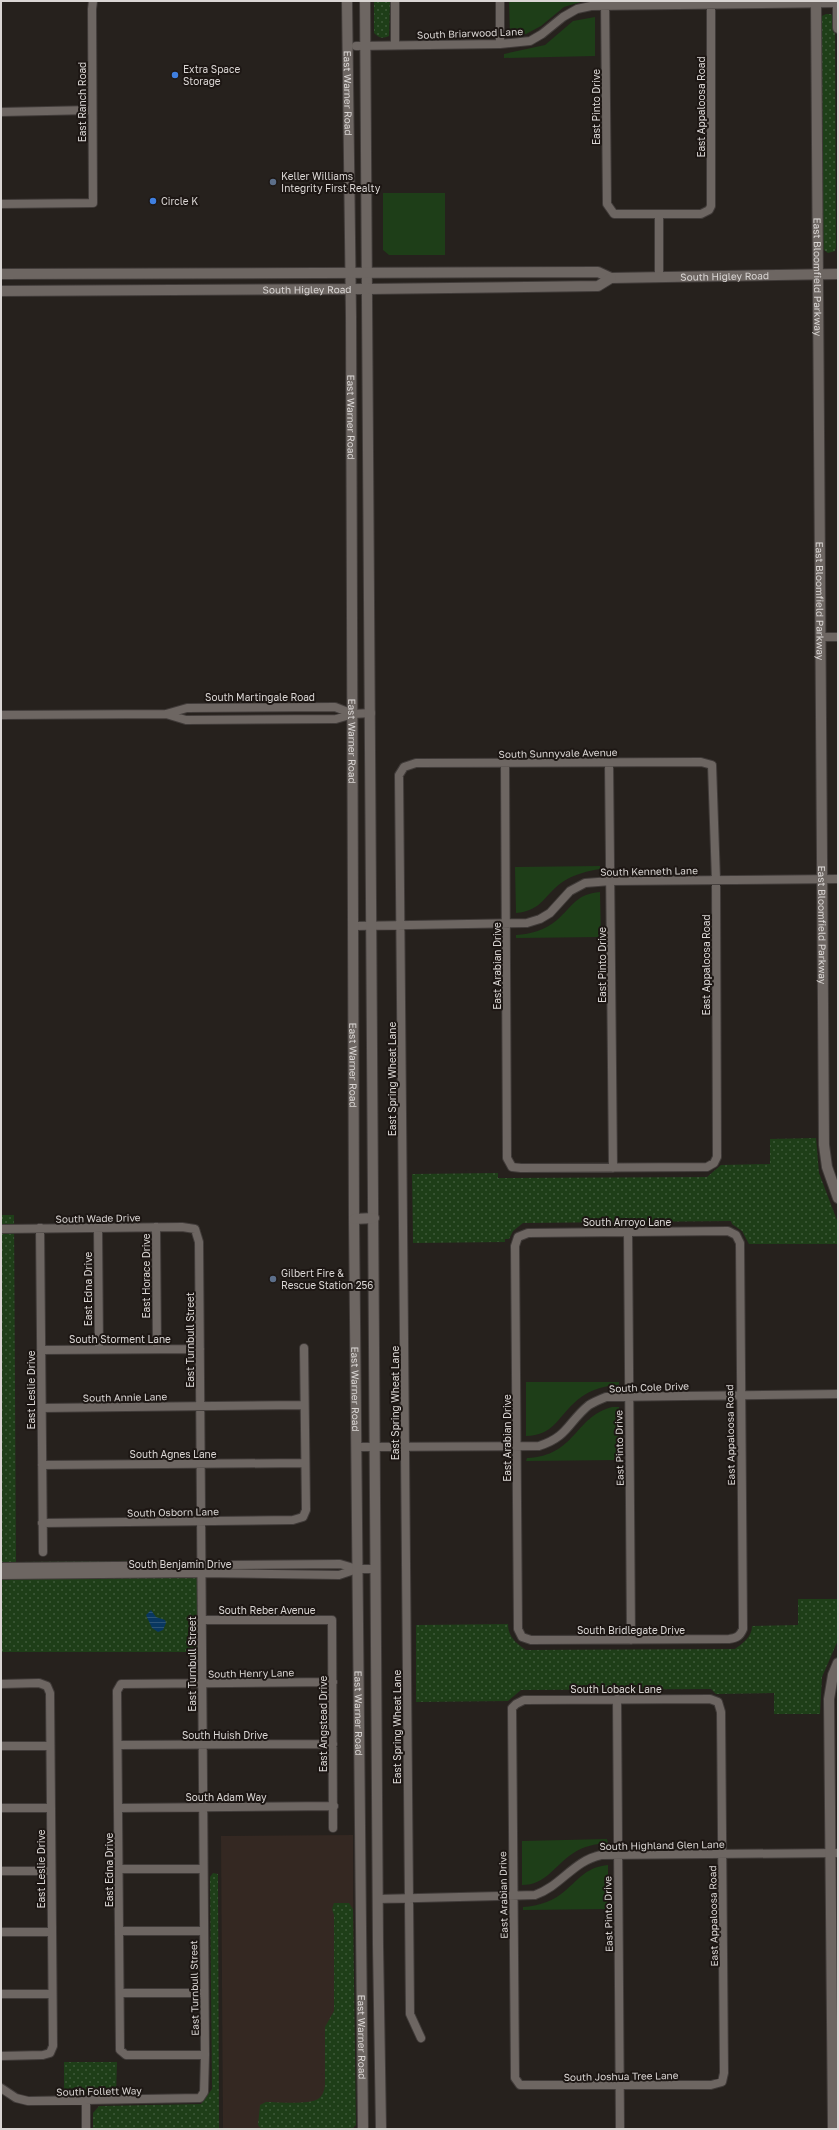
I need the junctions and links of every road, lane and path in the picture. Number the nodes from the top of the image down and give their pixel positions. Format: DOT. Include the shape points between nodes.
graph roads {
  1 [pos="94,1"];
  2 [pos="348,1"];
  3 [pos="365,1"];
  4 [pos="395,1"];
  5 [pos="500,1"];
  6 [pos="816,2"];
  7 [pos="838,2"];
  8 [pos="605,3"];
  9 [pos="711,3"];
  10 [pos="838,28"];
  11 [pos="500,44"];
  12 [pos="395,45"];
  13 [pos="361,46"];
  14 [pos="92,110"];
  15 [pos="1,112"];
  16 [pos="1,204"];
  17 [pos="659,214"];
  18 [pos="351,272"];
  19 [pos="368,272"];
  20 [pos="1,274"];
  21 [pos="818,274"];
  22 [pos="838,274"];
  23 [pos="660,277"];
  24 [pos="611,278"];
  25 [pos="351,289"];
  26 [pos="368,289"];
  27 [pos="1,291"];
  28 [pos="351,519"];
  29 [pos="369,519"];
  30 [pos="821,637"];
  31 [pos="838,637"];
  32 [pos="371,713"];
  33 [pos="166,714"];
  34 [pos="354,714"];
  35 [pos="1,715"];
  36 [pos="609,762"];
  37 [pos="505,764"];
  38 [pos="712,765"];
  39 [pos="404,767"];
  40 [pos="823,879"];
  41 [pos="838,879"];
  42 [pos="716,880"];
  43 [pos="611,881"];
  44 [pos="507,924"];
  45 [pos="372,925"];
  46 [pos="401,925"];
  47 [pos="354,926"];
  48 [pos="613,1168"];
  49 [pos="838,1198"];
  50 [pos="374,1218"];
  51 [pos="354,1219"];
  52 [pos="156,1227"];
  53 [pos="40,1228"];
  54 [pos="98,1228"];
  55 [pos="1,1229"];
  56 [pos="195,1229"];
  57 [pos="628,1232"];
  58 [pos="736,1235"];
  59 [pos="518,1237"];
  60 [pos="200,1348"];
  61 [pos="304,1348"];
  62 [pos="99,1349"];
  63 [pos="156,1349"];
  64 [pos="41,1350"];
  65 [pos="838,1394"];
  66 [pos="629,1395"];
  67 [pos="739,1395"];
  68 [pos="304,1405"];
  69 [pos="200,1406"];
  70 [pos="42,1408"];
  71 [pos="358,1447"];
  72 [pos="376,1447"];
  73 [pos="518,1447"];
  74 [pos="405,1448"];
  75 [pos="305,1463"];
  76 [pos="201,1464"];
  77 [pos="42,1465"];
  78 [pos="201,1522"];
  79 [pos="42,1523"];
  80 [pos="43,1552"];
  81 [pos="201,1564"];
  82 [pos="1,1567"];
  83 [pos="357,1569"];
  84 [pos="376,1569"];
  85 [pos="201,1573"];
  86 [pos="1,1576"];
  87 [pos="202,1620"];
  88 [pos="332,1620"];
  89 [pos="739,1636"];
  90 [pos="522,1637"];
  91 [pos="631,1640"];
  92 [pos="838,1663"];
  93 [pos="333,1682"];
  94 [pos="1,1684"];
  95 [pos="120,1684"];
  96 [pos="202,1684"];
  97 [pos="617,1699"];
  98 [pos="718,1702"];
  99 [pos="516,1704"];
  100 [pos="333,1744"];
  101 [pos="118,1745"];
  102 [pos="202,1745"];
  103 [pos="1,1746"];
  104 [pos="50,1746"];
  105 [pos="334,1806"];
  106 [pos="203,1807"];
  107 [pos="1,1808"];
  108 [pos="51,1808"];
  109 [pos="119,1808"];
  110 [pos="333,1828"];
  111 [pos="834,1853"];
  112 [pos="617,1854"];
  113 [pos="722,1854"];
  114 [pos="119,1869"];
  115 [pos="203,1869"];
  116 [pos="1,1871"];
  117 [pos="51,1871"];
  118 [pos="513,1897"];
  119 [pos="378,1898"];
  120 [pos="409,1898"];
  121 [pos="120,1931"];
  122 [pos="203,1931"];
  123 [pos="1,1932"];
  124 [pos="52,1932"];
  125 [pos="204,1992"];
  126 [pos="120,1993"];
  127 [pos="1,1994"];
  128 [pos="52,1994"];
  129 [pos="421,2038"];
  130 [pos="205,2055"];
  131 [pos="1,2056"];
  132 [pos="722,2082"];
  133 [pos="520,2085"];
  134 [pos="620,2086"];
  135 [pos="1,2088"];
  136 [pos="200,2098"];
  137 [pos="86,2102"];
  138 [pos="86,2129"];
  139 [pos="363,2129"];
  140 [pos="381,2129"];
  141 [pos="620,2129"];
  142 [pos="833,2129"];
  1 -- 14 [label="street, East Ranch Road"];
  2 -- 18 [label="main road, East Warner Road"];
  3 -- 13 [label="main road, East Warner Road"];
  4 -- 12 [label="street"];
  5 -- 11 [label="street"];
  6 -- 7 [label="street, South Briarwood Lane"];
  6 -- 9 [label="street, South Briarwood Lane"];
  6 -- 21 [label="main road, East Bloomfield Parkway"];
  7 -- 10 [label="main road"];
  8 -- 9 [label="street, South Briarwood Lane"];
  8 -- 11 [label="street, South Briarwood Lane" via="577,9 530,41"];
  8 -- 17 [label="street, East Pinto Drive" via="606,202 610,211 618,215"];
  9 -- 17 [label="street, East Appaloosa Road" via="712,201 706,212 701,214"];
  11 -- 12 [label="street, South Briarwood Lane"];
  12 -- 13 [label="street, South Briarwood Lane"];
  13 -- 19 [label="main road, East Warner Road"];
  14 -- 15 [label="street"];
  14 -- 16 [label="street, East Ranch Road" via="93,203"];
  17 -- 23 [label="street"];
  18 -- 19 [label="main road, South Higley Road"];
  18 -- 20 [label="main road, South Higley Road"];
  18 -- 25 [label="main road, East Warner Road"];
  19 -- 24 [label="main road, South Higley Road" via="598,272"];
  19 -- 26 [label="main road, East Warner Road"];
  21 -- 22 [label="main road, South Higley Road"];
  21 -- 23 [label="main road, South Higley Road"];
  21 -- 30 [label="main road, East Bloomfield Parkway"];
  23 -- 24 [label="main road, South Higley Road"];
  24 -- 26 [label="main road, South Higley Road" via="598,286"];
  25 -- 26 [label="main road, South Higley Road"];
  25 -- 27 [label="main road, South Higley Road"];
  25 -- 28 [label="main road, East Warner Road"];
  26 -- 29 [label="main road, East Warner Road"];
  28 -- 29 [label="main road"];
  28 -- 34 [label="main road, East Warner Road"];
  29 -- 32 [label="main road, East Warner Road"];
  30 -- 31 [label="street"];
  30 -- 40 [label="main road, East Bloomfield Parkway"];
  32 -- 34 [label="street, South Martingale Road"];
  32 -- 45 [label="main road, East Warner Road"];
  33 -- 34 [label="street, South Martingale Road" via="186,720 336,719"];
  33 -- 34 [label="street, South Martingale Road" via="187,708 335,707"];
  33 -- 35 [label="street, South Martingale Road"];
  34 -- 47 [label="main road, East Warner Road"];
  36 -- 37 [label="street, South Sunnyvale Avenue"];
  36 -- 38 [label="street, South Sunnyvale Avenue" via="701,762"];
  36 -- 43 [label="street, East Pinto Drive"];
  37 -- 39 [label="street, South Sunnyvale Avenue" via="416,763"];
  37 -- 44 [label="street, East Arabian Drive"];
  38 -- 42 [label="street, East Appaloosa Road"];
  39 -- 46 [label="street, East Spring Wheat Lane" via="399,775"];
  40 -- 41 [label="street, South Kenneth Lane"];
  40 -- 42 [label="street, South Kenneth Lane"];
  40 -- 49 [label="main road, East Bloomfield Parkway" via="824,1145 827,1167"];
  42 -- 43 [label="street, South Kenneth Lane"];
  42 -- 48 [label="street, East Appaloosa Road" via="717,1157 714,1164 707,1167"];
  43 -- 44 [label="street, South Kenneth Lane" via="585,883 570,891 550,913 540,919 527,923"];
  43 -- 48 [label="street, East Pinto Drive"];
  44 -- 46 [label="street, South Kenneth Lane"];
  44 -- 48 [label="street, East Arabian Drive" via="507,1158 512,1167"];
  45 -- 46 [label="street, South Kenneth Lane"];
  45 -- 47 [label="street, South Kenneth Lane"];
  45 -- 50 [label="main road, East Warner Road"];
  46 -- 74 [label="street, East Spring Wheat Lane"];
  47 -- 51 [label="main road, East Warner Road"];
  50 -- 51 [label="main road"];
  50 -- 72 [label="main road, East Warner Road"];
  51 -- 71 [label="main road, East Warner Road"];
  52 -- 54 [label="street, South Wade Drive"];
  52 -- 56 [label="street, South Wade Drive"];
  52 -- 63 [label="street, East Horace Drive"];
  53 -- 54 [label="street, South Wade Drive"];
  53 -- 55 [label="street, South Wade Drive"];
  53 -- 64 [label="street, East Leslie Drive"];
  54 -- 62 [label="street, East Edna Drive"];
  56 -- 60 [label="street, East Turnbull Street" via="199,1242"];
  57 -- 58 [label="street, South Arroyo Lane" via="728,1231"];
  57 -- 59 [label="street, South Arroyo Lane" via="528,1233"];
  57 -- 66 [label="street, East Pinto Drive"];
  58 -- 67 [label="street, East Appaloosa Road" via="740,1243"];
  59 -- 73 [label="street, East Arabian Drive" via="515,1246"];
  60 -- 63 [label="street, South Storment Lane"];
  60 -- 69 [label="street, East Turnbull Street"];
  61 -- 68 [label="street"];
  62 -- 63 [label="street, South Storment Lane"];
  62 -- 64 [label="street, South Storment Lane"];
  64 -- 70 [label="street, East Leslie Drive"];
  65 -- 67 [label="street, South Cole Drive"];
  66 -- 67 [label="street, South Cole Drive"];
  66 -- 73 [label="street, South Cole Drive" via="606,1397 590,1405 562,1436 552,1442 539,1446"];
  66 -- 91 [label="street, East Pinto Drive"];
  67 -- 89 [label="street, East Appaloosa Road" via="742,1629"];
  68 -- 69 [label="street, South Annie Lane"];
  68 -- 75 [label="street"];
  69 -- 70 [label="street, South Annie Lane"];
  69 -- 76 [label="street, East Turnbull Street"];
  70 -- 77 [label="street, East Leslie Drive"];
  71 -- 72 [label="street, South Cole Drive"];
  71 -- 83 [label="main road, East Warner Road"];
  72 -- 74 [label="street, South Cole Drive"];
  72 -- 84 [label="main road, East Warner Road"];
  73 -- 74 [label="street, South Cole Drive"];
  73 -- 90 [label="street, East Arabian Drive" via="518,1629"];
  74 -- 120 [label="street, East Spring Wheat Lane"];
  75 -- 76 [label="street, South Agnes Lane"];
  75 -- 78 [label="street, South Osborn Lane" via="306,1510 303,1516 293,1520"];
  76 -- 77 [label="street, South Agnes Lane"];
  76 -- 78 [label="street, East Turnbull Street"];
  77 -- 79 [label="street, East Leslie Drive"];
  78 -- 79 [label="street, South Osborn Lane"];
  78 -- 81 [label="street, East Turnbull Street"];
  79 -- 80 [label="street, East Leslie Drive"];
  81 -- 82 [label="street, South Benjamin Drive"];
  81 -- 83 [label="street, South Benjamin Drive" via="340,1564"];
  81 -- 85 [label="street, East Turnbull Street"];
  83 -- 84 [label="street, South Benjamin Drive"];
  83 -- 85 [label="street, South Benjamin Drive" via="339,1575"];
  83 -- 139 [label="main road, East Warner Road"];
  84 -- 119 [label="main road, East Warner Road"];
  85 -- 86 [label="street, South Benjamin Drive"];
  85 -- 87 [label="street, East Turnbull Street"];
  87 -- 88 [label="street, South Reber Avenue"];
  87 -- 96 [label="street, East Turnbull Street"];
  88 -- 93 [label="street, East Angstead Drive"];
  89 -- 91 [label="street, South Bridlegate Drive" via="730,1639"];
  90 -- 91 [label="street, South Bridlegate Drive" via="531,1640"];
  92 -- 111 [label="main road" via="829,1699"];
  93 -- 96 [label="street, South Henry Lane"];
  93 -- 100 [label="street, East Angstead Drive"];
  94 -- 104 [label="street, East Leslie Drive" via="39,1683 47,1686 50,1694"];
  95 -- 96 [label="street, South Henry Lane"];
  95 -- 101 [label="street, East Edna Drive" via="117,1690"];
  96 -- 102 [label="street, East Turnbull Street"];
  97 -- 98 [label="street, South Loback Lane" via="710,1699"];
  97 -- 99 [label="street, South Loback Lane" via="524,1700"];
  97 -- 112 [label="street, East Pinto Drive"];
  98 -- 113 [label="street, East Appaloosa Road" via="721,1712"];
  99 -- 118 [label="street, East Arabian Drive" via="511,1713"];
  100 -- 102 [label="street, South Huish Drive"];
  100 -- 105 [label="street, East Angstead Drive"];
  101 -- 102 [label="street, South Huish Drive"];
  101 -- 109 [label="street, East Edna Drive"];
  102 -- 106 [label="street, East Turnbull Street"];
  103 -- 104 [label="street"];
  104 -- 108 [label="street, East Leslie Drive"];
  105 -- 106 [label="street, South Adam Way"];
  105 -- 110 [label="street, East Angstead Drive"];
  106 -- 109 [label="street, South Adam Way"];
  106 -- 115 [label="street, East Turnbull Street"];
  107 -- 108 [label="street"];
  108 -- 117 [label="street, East Leslie Drive"];
  109 -- 114 [label="street, East Edna Drive"];
  111 -- 113 [label="street, South Highland Glen Lane"];
  111 -- 142 [label="main road"];
  112 -- 113 [label="street, South Highland Glen Lane"];
  112 -- 118 [label="street, South Highland Glen Lane" via="588,1858 547,1891"];
  112 -- 134 [label="street, East Pinto Drive"];
  113 -- 132 [label="street, East Appaloosa Road"];
  114 -- 115 [label="street"];
  114 -- 121 [label="street, East Edna Drive"];
  115 -- 122 [label="street, East Turnbull Street"];
  116 -- 117 [label="street"];
  117 -- 124 [label="street, East Leslie Drive"];
  118 -- 120 [label="street, South Highland Glen Lane"];
  118 -- 133 [label="street, East Arabian Drive" via="515,2078"];
  119 -- 120 [label="street, South Highland Glen Lane"];
  119 -- 140 [label="main road, East Warner Road"];
  120 -- 129 [label="street, East Spring Wheat Lane" via="410,2014"];
  121 -- 122 [label="street"];
  121 -- 126 [label="street, East Edna Drive"];
  122 -- 125 [label="street, East Turnbull Street"];
  123 -- 124 [label="street"];
  124 -- 128 [label="street, East Leslie Drive"];
  125 -- 126 [label="street"];
  125 -- 130 [label="street, East Turnbull Street"];
  126 -- 130 [label="street, East Edna Drive" via="120,2050 126,2055"];
  127 -- 128 [label="street"];
  128 -- 131 [label="street, East Leslie Drive" via="53,2046 50,2053"];
  130 -- 136 [label="street, East Turnbull Street" via="204,2092"];
  132 -- 134 [label="street, South Joshua Tree Lane" via="711,2085"];
  133 -- 134 [label="street, South Joshua Tree Lane"];
  134 -- 141 [label="street, East Pinto Drive"];
  135 -- 137 [label="street, South Follett Way" via="16,2098 28,2101"];
  136 -- 137 [label="street, South Follett Way"];
  137 -- 138 [label="street"];
}
